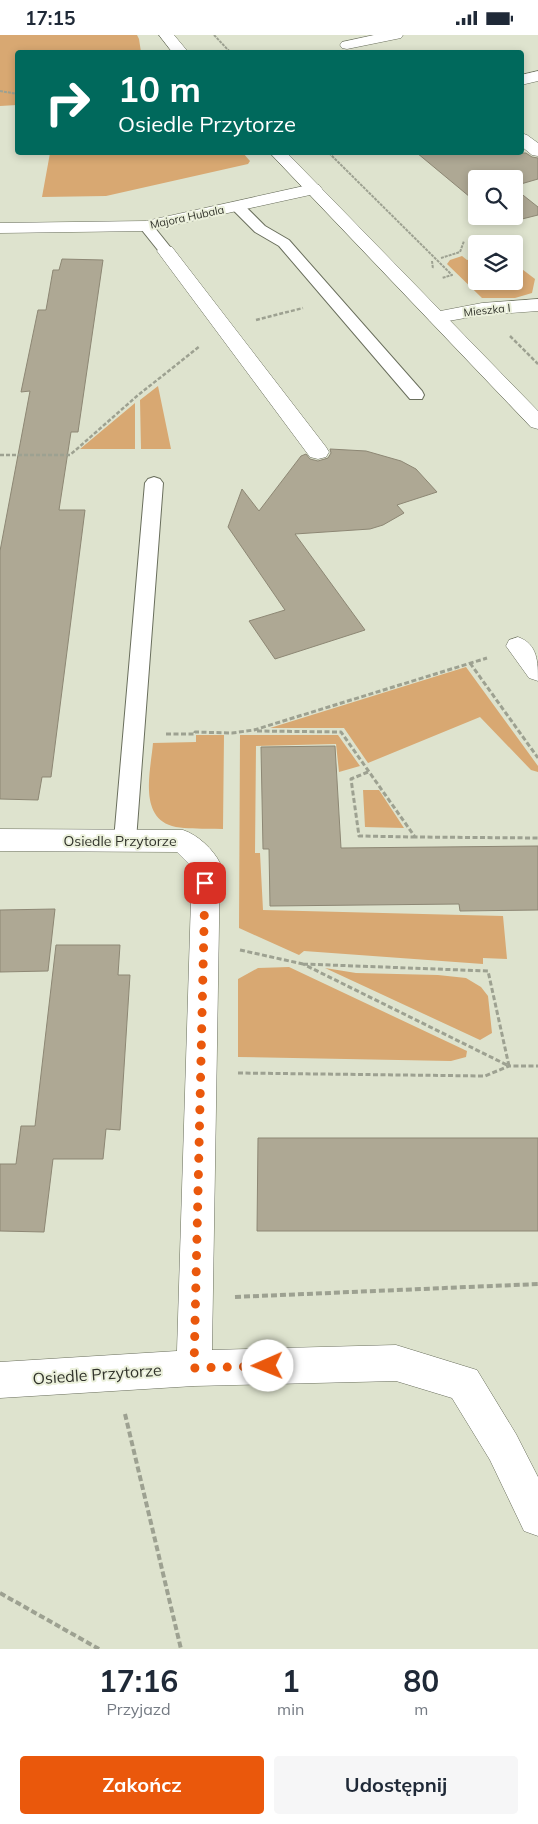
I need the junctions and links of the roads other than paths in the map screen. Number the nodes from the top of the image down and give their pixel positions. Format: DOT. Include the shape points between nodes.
graph roads {
  1 [pos="166,35"];
  2 [pos="396,35"];
  3 [pos="179,50"];
  4 [pos="360,50"];
  5 [pos="538,76"];
  6 [pos="524,79"];
  7 [pos="524,140"];
  8 [pos="538,151"];
  9 [pos="280,155"];
  10 [pos="313,189"];
  11 [pos="237,206"];
  12 [pos="146,226"];
  13 [pos="0,228"];
  14 [pos="166,251"];
  15 [pos="538,305"];
  16 [pos="437,317"];
  17 [pos="416,395"];
  18 [pos="538,423"];
  19 [pos="318,452"];
  20 [pos="154,483"];
  21 [pos="518,646"];
  22 [pos="538,672"];
  23 [pos="0,840"];
  24 [pos="124,840"];
  25 [pos="194,1368"];
  26 [pos="0,1380"];
  27 [pos="538,1517"];
  1 -- 3 [label="street"];
  2 -- 4 [label="street" via="341,42"];
  5 -- 6 [label="street"];
  7 -- 8 [label="street"];
  9 -- 10 [label="street"];
  10 -- 11 [label="street, Majora Hubala"];
  10 -- 16 [label="street"];
  11 -- 12 [label="street, Majora Hubala"];
  11 -- 17 [label="lane" via="260,229 284,243"];
  12 -- 13 [label="street, Majora Hubala"];
  12 -- 14 [label="lane"];
  14 -- 19 [label="street"];
  15 -- 16 [label="street, Mieszka I" via="482,309"];
  16 -- 18 [label="street"];
  20 -- 24 [label="lane"];
  21 -- 22 [label="street"];
  23 -- 24 [label="street, Osiedle Przytorze"];
  24 -- 25 [label="street, Osiedle Przytorze" via="183,841 206,863"];
  25 -- 26 [label="street, Osiedle Przytorze"];
  25 -- 27 [label="street, Osiedle Przytorze" via="396,1363 464,1383 503,1447"];
}
